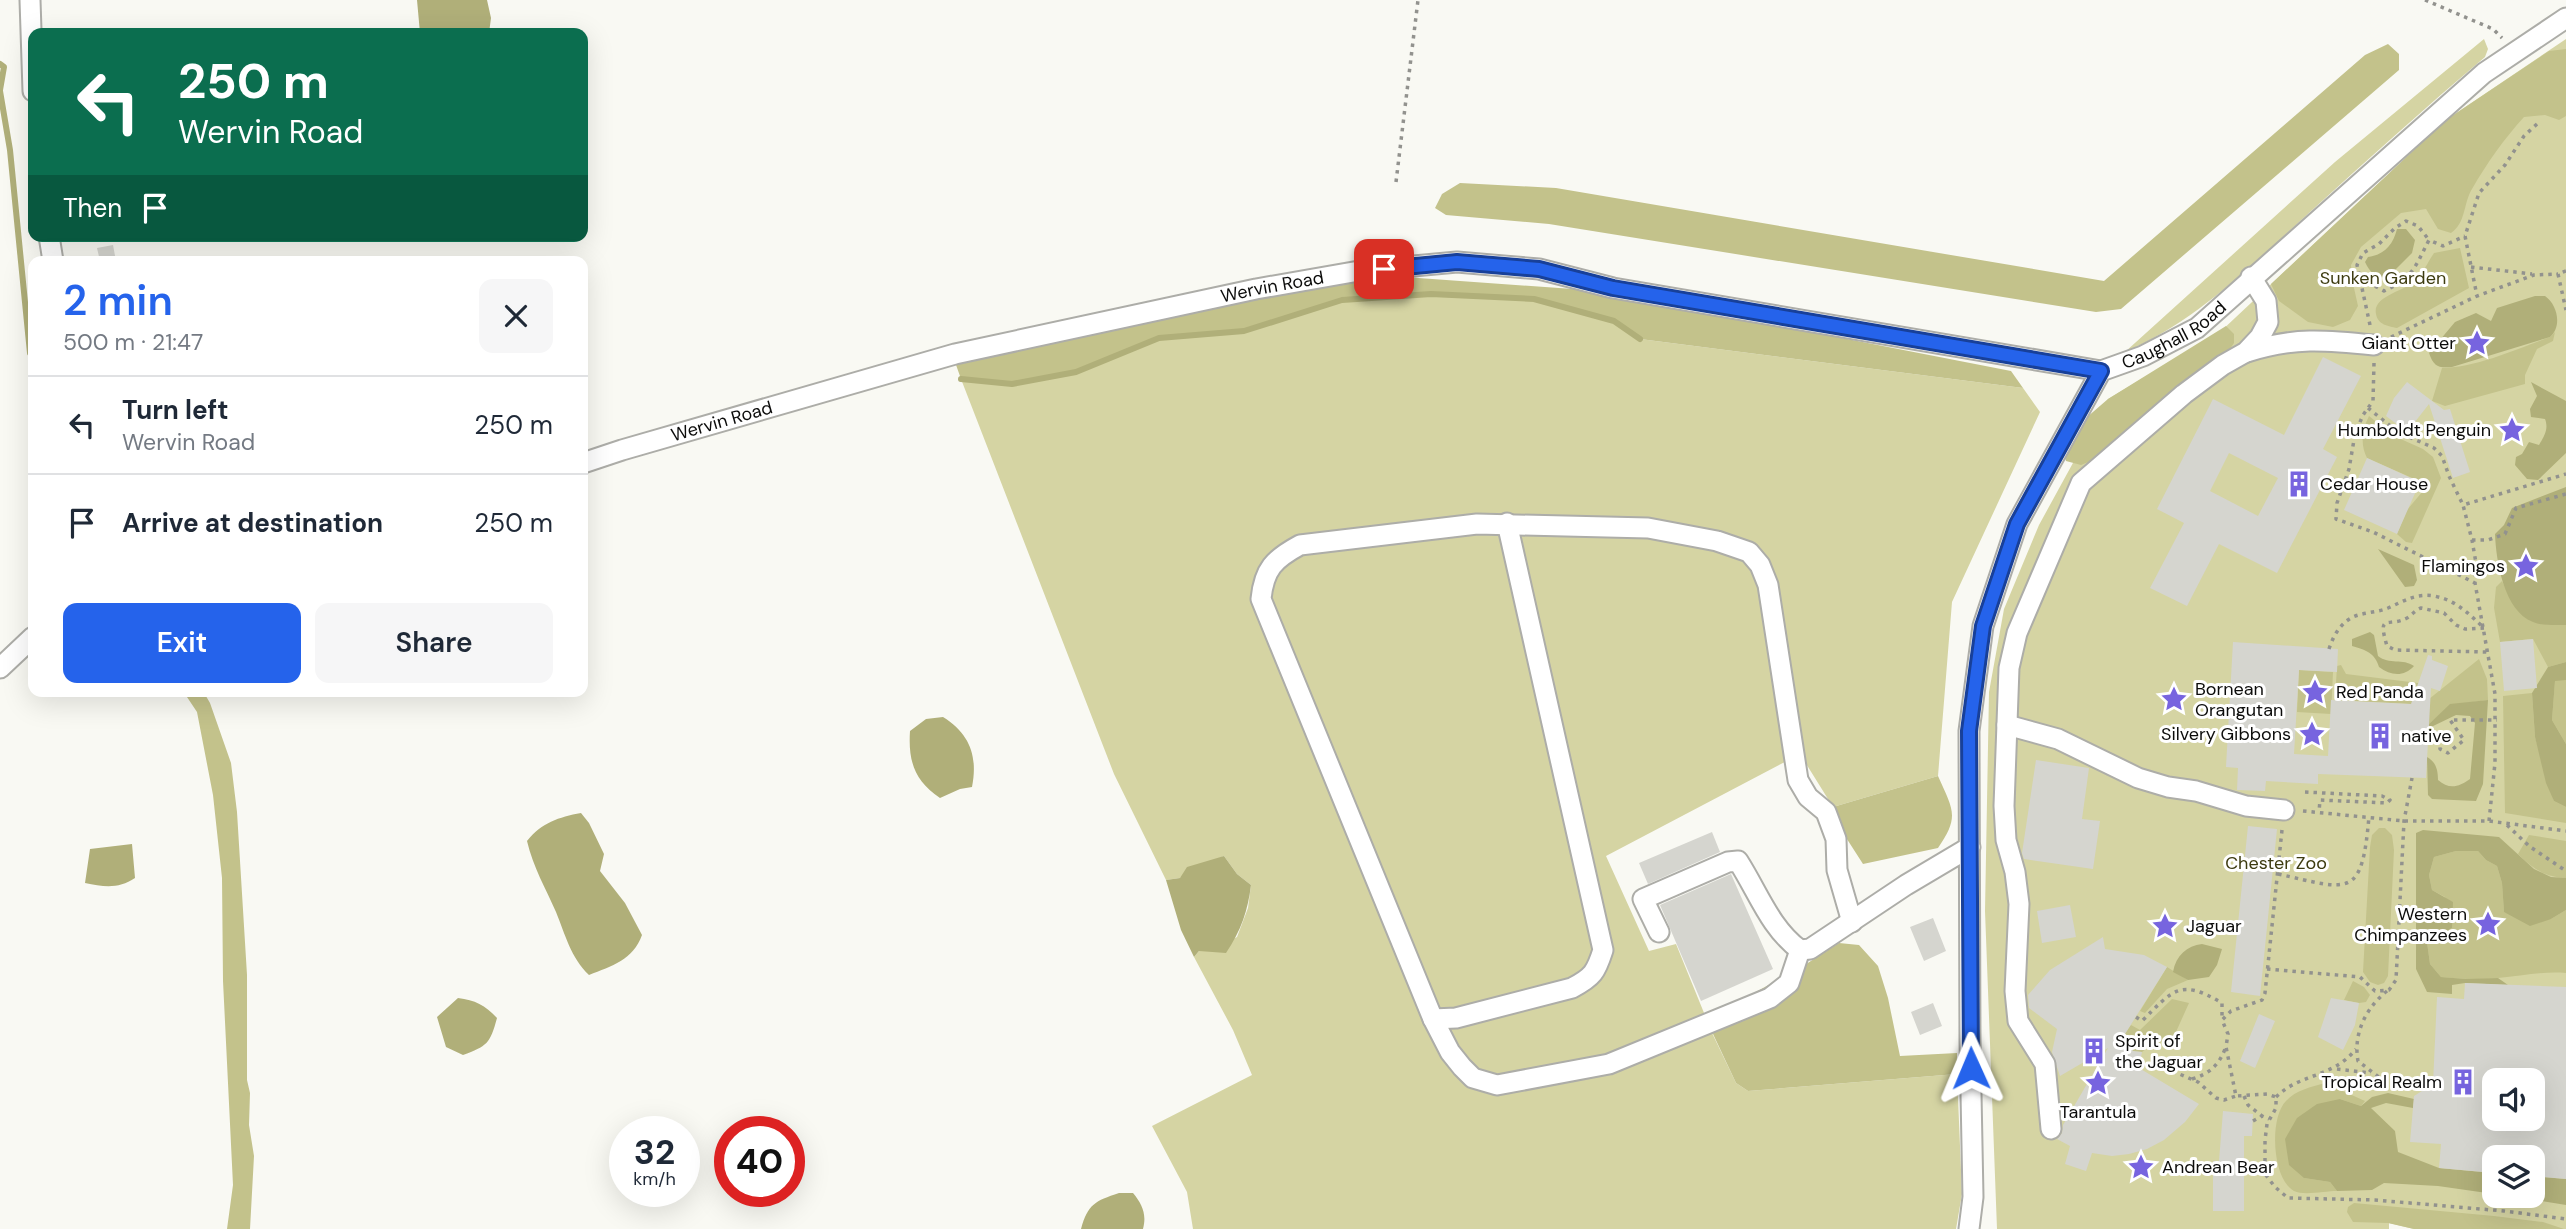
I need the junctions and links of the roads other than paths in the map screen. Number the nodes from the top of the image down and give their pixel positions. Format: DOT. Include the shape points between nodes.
graph roads {
  1 [pos="30,0"];
  2 [pos="2566,18"];
  3 [pos="31,28"];
  4 [pos="2251,277"];
  5 [pos="2374,345"];
  6 [pos="2246,352"];
  7 [pos="2101,371"];
  8 [pos="588,462"];
  9 [pos="1507,523"];
  10 [pos="28,642"];
  11 [pos="0,668"];
  12 [pos="2007,725"];
  13 [pos="2284,810"];
  14 [pos="1970,847"];
  15 [pos="1852,922"];
  16 [pos="1659,932"];
  17 [pos="1800,950"];
  18 [pos="1433,1018"];
  19 [pos="2051,1129"];
  20 [pos="1969,1229"];
  1 -- 3 [label="street"];
  2 -- 4 [label="street, Caughall Road" via="2484,72"];
  4 -- 6 [label="street" via="2266,300 2268,322"];
  4 -- 7 [label="street, Caughall Road" via="2197,328"];
  5 -- 6 [label="street" via="2319,339 2277,342"];
  6 -- 12 [label="street" via="2184,394 2081,483 2017,633 2009,668"];
  7 -- 8 [label="street, Wervin Road" via="1613,288 1539,269 1457,262 1359,271 1256,289 955,354"];
  7 -- 14 [label="street, Caughall Road" via="2017,524 1983,626 1969,731"];
  9 -- 15 [label="street" via="1648,528 1749,552 1768,585 1798,780 1808,797 1826,812 1836,839 1837,870"];
  9 -- 18 [label="street" via="1603,950 1598,968 1572,988 1456,1018"];
  9 -- 18 [label="street" via="1300,545 1271,565 1262,582 1261,599"];
  10 -- 11 [label="street"];
  12 -- 13 [label="street" via="2058,739 2138,778 2246,806"];
  12 -- 19 [label="street" via="2004,806 2019,904 2018,1021 2045,1064"];
  14 -- 15 [label="street"];
  14 -- 20 [label="street, Caughall Road" via="1973,1197"];
  15 -- 17 [label="street" via="1811,949"];
  16 -- 17 [label="street" via="1643,899 1738,861 1766,913"];
  17 -- 18 [label="street" via="1789,983 1770,998 1609,1064 1497,1085 1473,1078 1462,1067"];
}
